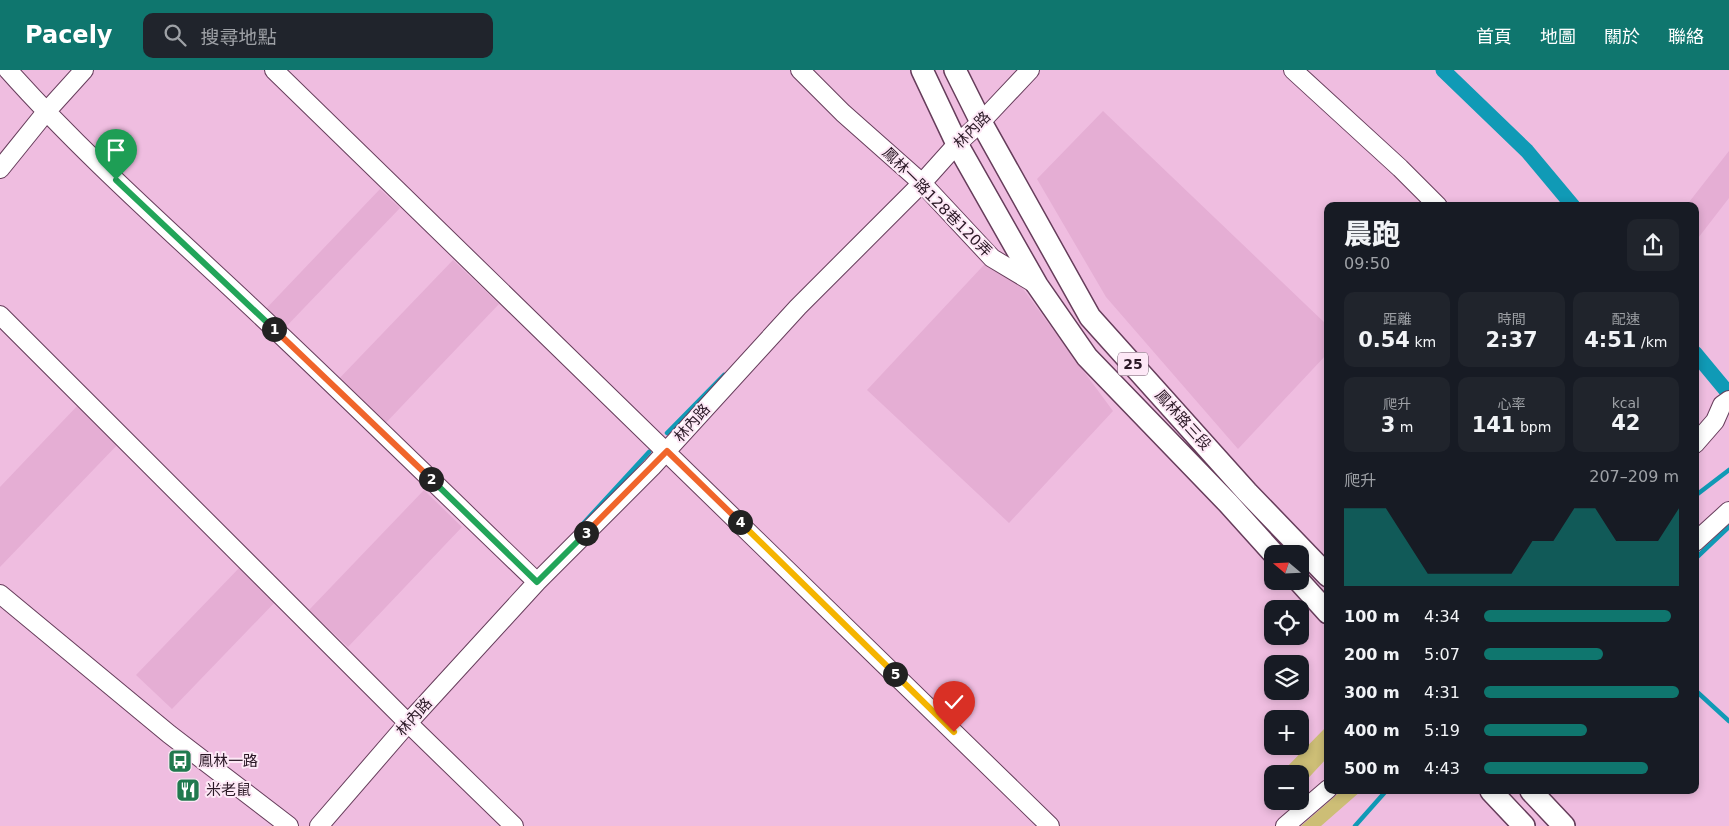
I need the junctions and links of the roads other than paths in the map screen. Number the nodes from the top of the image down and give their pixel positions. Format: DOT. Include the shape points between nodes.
graph roads {
  1 [pos="8,70"];
  2 [pos="84,70"];
  3 [pos="274,70"];
  4 [pos="800,70"];
  5 [pos="922,70"];
  6 [pos="955,70"];
  7 [pos="1030,70"];
  8 [pos="1293,70"];
  9 [pos="46,112"];
  10 [pos="981,122"];
  11 [pos="957,144"];
  12 [pos="0,169"];
  13 [pos="922,183"];
  14 [pos="1434,202"];
  15 [pos="1037,284"];
  16 [pos="0,316"];
  17 [pos="1726,402"];
  18 [pos="1699,439"];
  19 [pos="667,451"];
  20 [pos="1729,511"];
  21 [pos="1699,538"];
  22 [pos="1266,545"];
  23 [pos="1324,572"];
  24 [pos="537,582"];
  25 [pos="1306,590"];
  26 [pos="0,594"];
  27 [pos="1324,609"];
  28 [pos="408,723"];
  29 [pos="1324,792"];
  30 [pos="1495,794"];
  31 [pos="1533,794"];
  32 [pos="1555,821"];
  33 [pos="289,826"];
  34 [pos="320,826"];
  35 [pos="514,826"];
  36 [pos="1050,826"];
  37 [pos="1284,826"];
  38 [pos="1524,826"];
  1 -- 9 [label="street"];
  2 -- 9 [label="street"];
  3 -- 19 [label="street"];
  4 -- 13 [label="street, 鳳林一路128巷120弄"];
  5 -- 11 [label="main road, 25"];
  6 -- 10 [label="main road, 25"];
  7 -- 10 [label="street, 林內路"];
  8 -- 14 [label="street"];
  9 -- 12 [label="street"];
  9 -- 24 [label="street"];
  10 -- 11 [label="street, 林內路"];
  10 -- 23 [label="main road, 鳳林路三段 / 25" via="1090,317 1247,492"];
  11 -- 13 [label="street, 林內路"];
  11 -- 15 [label="main road, 鳳林路三段 / 25"];
  13 -- 15 [label="street, 鳳林一路128巷120弄" via="992,258"];
  13 -- 19 [label="street, 林內路" via="798,308"];
  15 -- 22 [label="main road, 鳳林路三段 / 25" via="1087,357"];
  16 -- 28 [label="street"];
  17 -- 18 [label="street"];
  19 -- 24 [label="street, 林內路"];
  19 -- 36 [label="street"];
  20 -- 21 [label="street"];
  24 -- 28 [label="street, 林內路"];
  25 -- 27 [label="main road"];
  26 -- 33 [label="street" via="169,734"];
  28 -- 34 [label="street, 林內路"];
  28 -- 35 [label="street"];
  29 -- 37 [label="street"];
  30 -- 38 [label="main road"];
  31 -- 32 [label="main road"];
}
